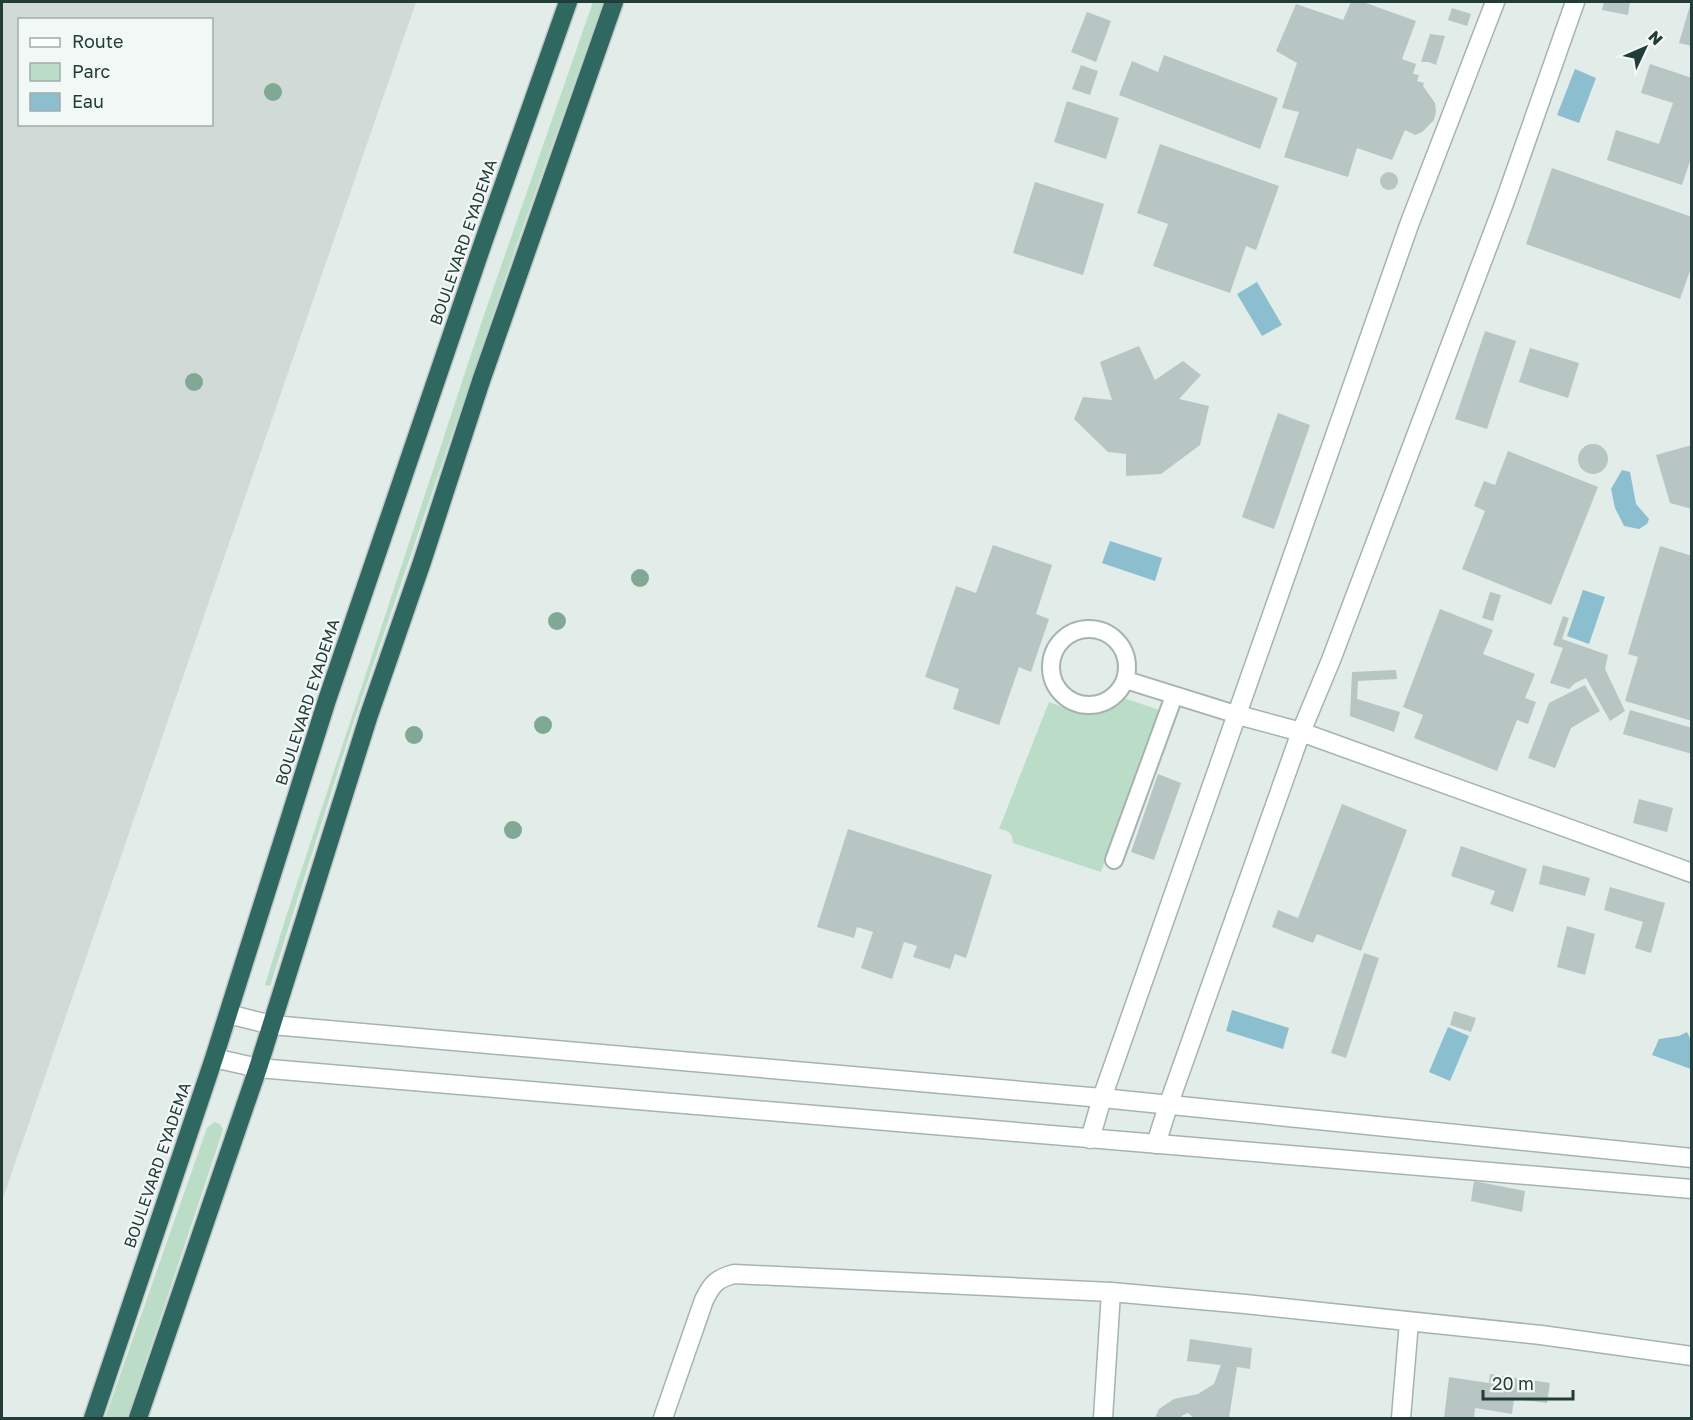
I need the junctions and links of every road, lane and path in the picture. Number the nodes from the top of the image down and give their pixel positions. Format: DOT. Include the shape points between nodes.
graph roads {
  1 [pos="568,2"];
  2 [pos="614,2"];
  3 [pos="1496,2"];
  4 [pos="1575,2"];
  5 [pos="1126,680"];
  6 [pos="1174,696"];
  7 [pos="1238,716"];
  8 [pos="1301,732"];
  9 [pos="1114,860"];
  10 [pos="1692,873"];
  11 [pos="228,1014"];
  12 [pos="272,1025"];
  13 [pos="214,1058"];
  14 [pos="258,1068"];
  15 [pos="1102,1098"];
  16 [pos="1168,1106"];
  17 [pos="1089,1139"];
  18 [pos="1156,1144"];
  19 [pos="1692,1158"];
  20 [pos="1692,1189"];
  21 [pos="1111,1292"];
  22 [pos="1409,1322"];
  23 [pos="1692,1356"];
  24 [pos="93,1419"];
  25 [pos="138,1419"];
  26 [pos="663,1419"];
  27 [pos="1103,1419"];
  28 [pos="1401,1419"];
  1 -- 11 [label="highway, BOULEVARD EYADEMA" via="327,700"];
  2 -- 12 [label="highway" via="369,715"];
  3 -- 7 [label="street" via="1409,225"];
  4 -- 8 [label="street" via="1504,201"];
  5 -- 5 [label="lane" via="1124,651 1102,631 1087,628 1073,632 1053,654 1054,683 1076,703 1090,706 1105,702 1118,694"];
  5 -- 6 [label="lane"];
  6 -- 7 [label="lane"];
  6 -- 9 [label="lane"];
  7 -- 8 [label="street"];
  7 -- 15 [label="street"];
  8 -- 10 [label="street"];
  8 -- 16 [label="street"];
  11 -- 12 [label="street"];
  11 -- 13 [label="highway, BOULEVARD EYADEMA"];
  12 -- 14 [label="highway"];
  12 -- 15 [label="street"];
  13 -- 14 [label="street"];
  13 -- 24 [label="highway, BOULEVARD EYADEMA"];
  14 -- 17 [label="street"];
  14 -- 25 [label="highway"];
  15 -- 16 [label="street"];
  15 -- 17 [label="street"];
  16 -- 18 [label="street"];
  16 -- 19 [label="street"];
  17 -- 18 [label="street"];
  18 -- 20 [label="street"];
  21 -- 22 [label="street"];
  21 -- 26 [label="street" via="734,1274 711,1286 704,1300"];
  21 -- 27 [label="street"];
  22 -- 23 [label="street"];
  22 -- 28 [label="street"];
}
